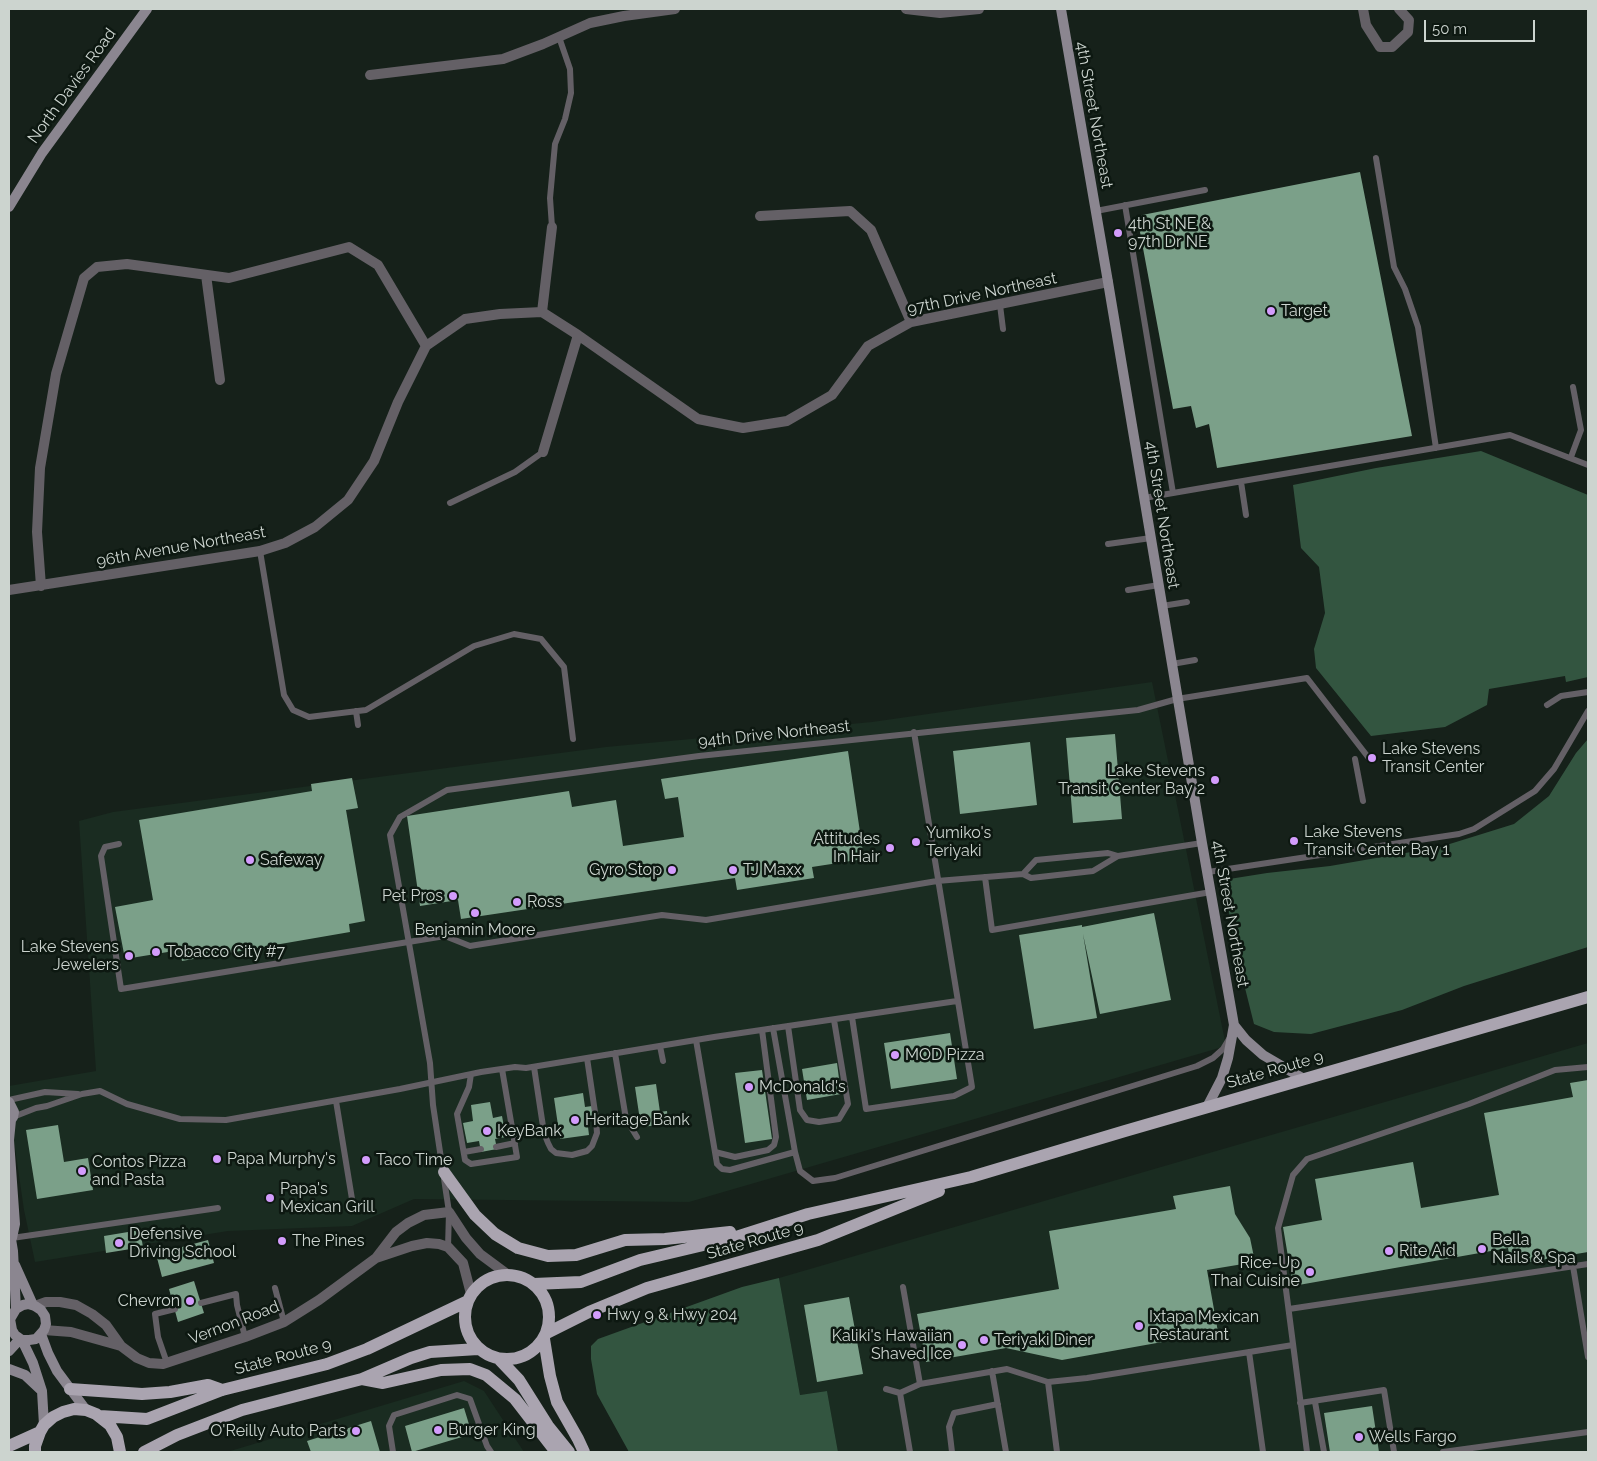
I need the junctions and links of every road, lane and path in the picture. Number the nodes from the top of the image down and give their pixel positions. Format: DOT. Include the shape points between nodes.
graph roads {
  1 [pos="146,9"];
  2 [pos="675,9"];
  3 [pos="906,9"];
  4 [pos="978,9"];
  5 [pos="1061,9"];
  6 [pos="1363,9"];
  7 [pos="1398,9"];
  8 [pos="559,37"];
  9 [pos="370,75"];
  10 [pos="1376,158"];
  11 [pos="1205,190"];
  12 [pos="1125,205"];
  13 [pos="9,207"];
  14 [pos="1096,210"];
  15 [pos="760,216"];
  16 [pos="552,227"];
  17 [pos="206,275"];
  18 [pos="1108,282"];
  19 [pos="1000,305"];
  20 [pos="542,312"];
  21 [pos="911,322"];
  22 [pos="1003,329"];
  23 [pos="578,335"];
  24 [pos="426,346"];
  25 [pos="220,380"];
  26 [pos="1573,387"];
  27 [pos="1436,448"];
  28 [pos="543,452"];
  29 [pos="1570,457"];
  30 [pos="1588,465"];
  31 [pos="1241,482"];
  32 [pos="1173,493"];
  33 [pos="1144,498"];
  34 [pos="450,503"];
  35 [pos="1246,516"];
  36 [pos="1151,538"];
  37 [pos="1108,544"];
  38 [pos="260,551"];
  39 [pos="1159,585"];
  40 [pos="41,586"];
  41 [pos="9,590"];
  42 [pos="1128,590"];
  43 [pos="1187,602"];
  44 [pos="1162,606"];
  45 [pos="1195,660"];
  46 [pos="1172,664"];
  47 [pos="1588,692"];
  48 [pos="1177,699"];
  49 [pos="1547,705"];
  50 [pos="356,712"];
  51 [pos="1588,712"];
  52 [pos="358,725"];
  53 [pos="914,732"];
  54 [pos="573,739"];
  55 [pos="1368,757"];
  56 [pos="1356,759"];
  57 [pos="1363,801"];
  58 [pos="1202,843"];
  59 [pos="119,844"];
  60 [pos="1118,856"];
  61 [pos="1208,872"];
  62 [pos="1023,874"];
  63 [pos="985,877"];
  64 [pos="937,881"];
  65 [pos="1211,892"];
  66 [pos="410,941"];
  67 [pos="1588,996"];
  68 [pos="957,1001"];
  69 [pos="852,1017"];
  70 [pos="834,1020"];
  71 [pos="788,1026"];
  72 [pos="1234,1026"];
  73 [pos="773,1028"];
  74 [pos="762,1030"];
  75 [pos="696,1040"];
  76 [pos="660,1046"];
  77 [pos="616,1053"];
  78 [pos="586,1058"];
  79 [pos="663,1061"];
  80 [pos="534,1066"];
  81 [pos="1588,1067"];
  82 [pos="502,1069"];
  83 [pos="471,1074"];
  84 [pos="1304,1079"];
  85 [pos="431,1082"];
  86 [pos="82,1094"];
  87 [pos="336,1100"];
  88 [pos="9,1101"];
  89 [pos="1207,1107"];
  90 [pos="11,1120"];
  91 [pos="637,1137"];
  92 [pos="515,1143"];
  93 [pos="496,1147"];
  94 [pos="481,1150"];
  95 [pos="464,1152"];
  96 [pos="715,1152"];
  97 [pos="795,1152"];
  98 [pos="444,1172"];
  99 [pos="972,1177"];
  100 [pos="352,1199"];
  101 [pos="218,1208"];
  102 [pos="449,1212"];
  103 [pos="758,1230"];
  104 [pos="10,1234"];
  105 [pos="448,1247"];
  106 [pos="11,1251"];
  107 [pos="376,1258"];
  108 [pos="14,1262"];
  109 [pos="1588,1264"];
  110 [pos="1573,1266"];
  111 [pos="507,1274"];
  112 [pos="534,1284"];
  113 [pos="903,1287"];
  114 [pos="275,1288"];
  115 [pos="470,1298"];
  116 [pos="201,1302"];
  117 [pos="34,1305"];
  118 [pos="175,1309"];
  119 [pos="1289,1309"];
  120 [pos="12,1316"];
  121 [pos="284,1322"];
  122 [pos="43,1332"];
  123 [pos="546,1336"];
  124 [pos="245,1337"];
  125 [pos="21,1339"];
  126 [pos="1293,1345"];
  127 [pos="120,1346"];
  128 [pos="478,1348"];
  129 [pos="9,1351"];
  130 [pos="1249,1352"];
  131 [pos="1588,1357"];
  132 [pos="500,1360"];
  133 [pos="167,1363"];
  134 [pos="9,1369"];
  135 [pos="992,1371"];
  136 [pos="362,1379"];
  137 [pos="1048,1382"];
  138 [pos="920,1384"];
  139 [pos="70,1389"];
  140 [pos="886,1389"];
  141 [pos="222,1390"];
  142 [pos="42,1391"];
  143 [pos="900,1393"];
  144 [pos="1315,1402"];
  145 [pos="998,1404"];
  146 [pos="1300,1404"];
  147 [pos="86,1410"];
  148 [pos="100,1416"];
  149 [pos="42,1428"];
  150 [pos="1588,1432"];
  151 [pos="9,1446"];
  152 [pos="489,1449"];
  153 [pos="35,1452"];
  154 [pos="120,1452"];
  155 [pos="144,1452"];
  156 [pos="393,1452"];
  157 [pos="556,1452"];
  158 [pos="569,1452"];
  159 [pos="584,1452"];
  160 [pos="910,1452"];
  161 [pos="952,1452"];
  162 [pos="1006,1452"];
  163 [pos="1057,1452"];
  164 [pos="1263,1452"];
  165 [pos="1307,1452"];
  166 [pos="1324,1452"];
  167 [pos="1394,1452"];
  168 [pos="1443,1452"];
  1 -- 13 [label="street, North Davies Road" via="42,153"];
  2 -- 8 [label="street" via="590,23"];
  3 -- 4 [label="street" via="940,13"];
  5 -- 14 [label="street, 4th Street Northeast"];
  6 -- 7 [label="street" via="1366,25 1380,47 1392,47 1408,32 1409,20"];
  8 -- 9 [label="street" via="502,59"];
  8 -- 16 [label="lane" via="570,69 571,93 555,144 550,198"];
  10 -- 27 [label="lane" via="1394,267 1418,327"];
  11 -- 12 [label="lane"];
  12 -- 14 [label="lane"];
  12 -- 32 [label="lane"];
  14 -- 18 [label="street, 4th Street Northeast"];
  15 -- 21 [label="street" via="850,210 871,230"];
  16 -- 20 [label="street"];
  17 -- 24 [label="street" via="230,278 349,247 378,265"];
  17 -- 25 [label="street"];
  17 -- 40 [label="street" via="127,264 97,267 84,278 56,374 40,468 37,532"];
  18 -- 19 [label="street, 97th Drive Northeast"];
  18 -- 33 [label="street, 4th Street Northeast"];
  19 -- 21 [label="street, 97th Drive Northeast"];
  19 -- 22 [label="lane"];
  20 -- 23 [label="street, 97th Drive Northeast"];
  20 -- 24 [label="street, 96th Avenue Northeast" via="465,318"];
  21 -- 23 [label="street, 97th Drive Northeast" via="868,346 832,395 787,421 743,428 698,419"];
  23 -- 28 [label="street"];
  24 -- 38 [label="street, 96th Avenue Northeast" via="374,461 348,500 315,527 285,543"];
  26 -- 29 [label="lane" via="1581,430"];
  27 -- 29 [label="lane" via="1510,435"];
  27 -- 31 [label="lane"];
  28 -- 34 [label="lane" via="515,472"];
  29 -- 30 [label="lane"];
  31 -- 32 [label="lane"];
  31 -- 35 [label="lane"];
  32 -- 33 [label="lane"];
  33 -- 36 [label="street, 4th Street Northeast"];
  36 -- 37 [label="lane"];
  36 -- 39 [label="street, 4th Street Northeast"];
  38 -- 40 [label="street, 96th Avenue Northeast"];
  38 -- 50 [label="lane" via="284,695 293,710 309,717"];
  39 -- 42 [label="lane"];
  39 -- 44 [label="street, 4th Street Northeast"];
  40 -- 41 [label="street, 96th Avenue Northeast"];
  43 -- 44 [label="lane"];
  44 -- 46 [label="street, 4th Street Northeast"];
  45 -- 46 [label="lane"];
  46 -- 48 [label="street, 4th Street Northeast"];
  47 -- 49 [label="lane" via="1561,696"];
  48 -- 53 [label="lane, 94th Drive Northeast" via="1138,710"];
  48 -- 55 [label="lane, 94th Drive Northeast" via="1307,678"];
  48 -- 58 [label="street, 4th Street Northeast"];
  50 -- 52 [label="lane"];
  50 -- 54 [label="lane" via="366,710 474,646 514,634 542,639 564,667"];
  51 -- 61 [label="lane" via="1554,769 1535,791 1474,829 1459,834"];
  53 -- 64 [label="lane"];
  53 -- 66 [label="lane, 94th Drive Northeast" via="699,756 447,790 400,817 390,835"];
  56 -- 57 [label="lane"];
  58 -- 60 [label="lane"];
  58 -- 61 [label="street, 4th Street Northeast"];
  59 -- 66 [label="lane" via="105,847 101,856 121,989"];
  60 -- 62 [label="lane" via="1093,871 1031,878"];
  60 -- 62 [label="lane" via="1108,853 1036,860"];
  61 -- 65 [label="street, 4th Street Northeast"];
  62 -- 63 [label="lane"];
  63 -- 64 [label="lane"];
  63 -- 65 [label="lane" via="992,930"];
  64 -- 66 [label="lane" via="706,920 662,915 470,946 445,936"];
  64 -- 68 [label="lane"];
  65 -- 72 [label="street, 4th Street Northeast"];
  66 -- 85 [label="lane"];
  67 -- 84 [label="main road, State Route 9"];
  68 -- 69 [label="lane"];
  68 -- 69 [label="lane" via="972,1088 954,1096 866,1109"];
  69 -- 70 [label="lane"];
  70 -- 71 [label="lane"];
  70 -- 71 [label="lane" via="848,1104 839,1119 819,1122 807,1120 800,1110"];
  71 -- 73 [label="lane"];
  72 -- 84 [label="street" via="1263,1056"];
  72 -- 89 [label="street" via="1224,1072"];
  72 -- 97 [label="lane" via="1223,1050 1197,1066 834,1178 813,1181 800,1171"];
  73 -- 74 [label="lane"];
  73 -- 97 [label="lane"];
  74 -- 75 [label="lane"];
  74 -- 96 [label="lane" via="776,1138 774,1144 768,1150 735,1156"];
  75 -- 76 [label="lane"];
  75 -- 96 [label="lane"];
  76 -- 77 [label="lane"];
  76 -- 79 [label="lane"];
  77 -- 78 [label="lane"];
  77 -- 91 [label="lane" via="626,1119"];
  78 -- 80 [label="lane"];
  78 -- 80 [label="lane" via="597,1133 587,1151 572,1155 556,1153 548,1143"];
  80 -- 82 [label="lane"];
  81 -- 119 [label="lane" via="1555,1070 1469,1104 1307,1159 1293,1175 1278,1228"];
  82 -- 83 [label="lane"];
  82 -- 92 [label="lane"];
  83 -- 85 [label="lane"];
  83 -- 95 [label="lane" via="457,1114"];
  84 -- 89 [label="main road, State Route 9"];
  85 -- 87 [label="lane"];
  85 -- 98 [label="lane"];
  86 -- 87 [label="lane" via="100,1091 127,1104 180,1119 226,1120"];
  86 -- 88 [label="lane" via="45,1092"];
  86 -- 90 [label="lane" via="30,1110"];
  87 -- 100 [label="lane"];
  88 -- 90 [label="street" via="13,1108"];
  89 -- 99 [label="main road, State Route 9"];
  90 -- 104 [label="street" via="9,1140 15,1224"];
  92 -- 93 [label="lane"];
  92 -- 95 [label="lane" via="517,1157 471,1164 465,1160"];
  94 -- 95 [label="lane"];
  96 -- 97 [label="lane" via="722,1169 730,1170"];
  98 -- 102 [label="lane"];
  98 -- 103 [label="main road" via="475,1214 495,1234 518,1248 548,1256 576,1255 625,1240"];
  99 -- 103 [label="main road, State Route 9" via="808,1214"];
  99 -- 123 [label="main road, State Route 9" via="818,1240 647,1288 598,1308"];
  101 -- 104 [label="lane"];
  102 -- 105 [label="lane"];
  102 -- 107 [label="street, Vernon Road" via="424,1215 408,1223 396,1232"];
  102 -- 111 [label="street" via="480,1254"];
  103 -- 112 [label="main road, State Route 9" via="640,1260 581,1282"];
  104 -- 106 [label="street"];
  105 -- 107 [label="street, Vernon Road" via="427,1243"];
  105 -- 115 [label="street" via="463,1263"];
  106 -- 108 [label="street"];
  107 -- 121 [label="street, Vernon Road"];
  108 -- 117 [label="street"];
  108 -- 120 [label="street"];
  109 -- 110 [label="lane"];
  110 -- 119 [label="lane"];
  110 -- 131 [label="lane"];
  111 -- 112 [label="main road"];
  111 -- 115 [label="main road" via="480,1284"];
  112 -- 123 [label="main road" via="548,1306 550,1320"];
  113 -- 138 [label="lane"];
  114 -- 121 [label="lane"];
  115 -- 128 [label="main road" via="465,1310 467,1331"];
  115 -- 141 [label="main road, State Route 9" via="367,1349 335,1361"];
  116 -- 124 [label="lane" via="236,1294"];
  117 -- 120 [label="street" via="23,1305"];
  117 -- 122 [label="street" via="45,1316"];
  117 -- 127 [label="street, Vernon Road" via="60,1302 76,1305 106,1325"];
  118 -- 133 [label="lane" via="155,1314 158,1337"];
  119 -- 126 [label="lane"];
  120 -- 125 [label="street" via="12,1330"];
  121 -- 124 [label="street, Vernon Road"];
  122 -- 125 [label="street" via="36,1338"];
  122 -- 127 [label="street, Vernon Road" via="71,1332"];
  122 -- 139 [label="street" via="48,1353"];
  123 -- 132 [label="main road" via="526,1356"];
  123 -- 159 [label="main road" via="550,1376 557,1402"];
  124 -- 133 [label="street, Vernon Road"];
  125 -- 129 [label="street"];
  125 -- 142 [label="street"];
  126 -- 130 [label="lane"];
  126 -- 146 [label="lane"];
  127 -- 133 [label="street, Vernon Road" via="149,1363"];
  128 -- 132 [label="main road"];
  128 -- 136 [label="main road" via="430,1352"];
  130 -- 137 [label="lane"];
  130 -- 164 [label="lane"];
  132 -- 158 [label="main road" via="519,1380"];
  134 -- 142 [label="street" via="25,1375"];
  135 -- 137 [label="lane" via="1007,1369"];
  135 -- 138 [label="lane"];
  135 -- 145 [label="lane"];
  136 -- 155 [label="main road" via="242,1410 177,1435"];
  136 -- 157 [label="main road" via="383,1383 441,1370 470,1369 486,1375 514,1399"];
  137 -- 163 [label="lane"];
  138 -- 143 [label="lane"];
  139 -- 141 [label="main road" via="142,1394 208,1385"];
  139 -- 147 [label="street"];
  140 -- 143 [label="lane"];
  141 -- 148 [label="main road, State Route 9" via="147,1419"];
  142 -- 149 [label="street"];
  143 -- 160 [label="lane"];
  144 -- 146 [label="lane"];
  144 -- 166 [label="lane"];
  144 -- 167 [label="lane" via="1384,1390"];
  145 -- 161 [label="lane" via="954,1413 949,1427"];
  145 -- 162 [label="lane"];
  146 -- 165 [label="lane"];
  147 -- 148 [label="main road"];
  147 -- 149 [label="main road" via="63,1412"];
  148 -- 154 [label="main road" via="117,1437"];
  149 -- 151 [label="main road"];
  149 -- 153 [label="main road"];
  150 -- 168 [label="lane"];
  152 -- 156 [label="lane" via="470,1399 457,1395 394,1415 388,1426"];
}
